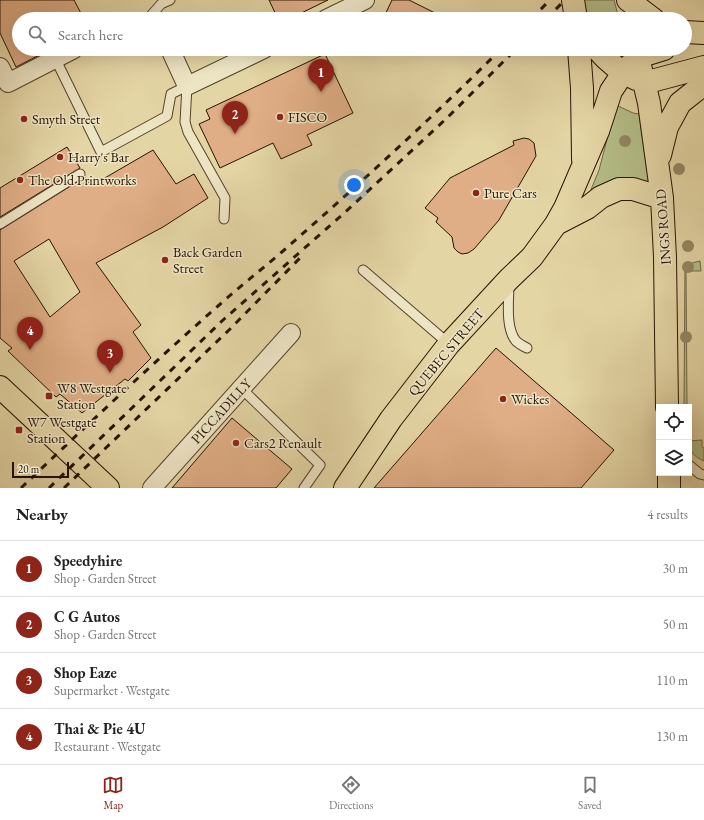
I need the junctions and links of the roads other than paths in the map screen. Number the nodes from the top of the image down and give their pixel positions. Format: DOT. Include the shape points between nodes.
graph roads {
  1 [pos="170,0"];
  2 [pos="365,0"];
  3 [pos="573,0"];
  4 [pos="627,0"];
  5 [pos="154,12"];
  6 [pos="340,12"];
  7 [pos="575,12"];
  8 [pos="628,12"];
  9 [pos="643,12"];
  10 [pos="692,32"];
  11 [pos="704,33"];
  12 [pos="704,38"];
  13 [pos="692,41"];
  14 [pos="59,56"];
  15 [pos="171,56"];
  16 [pos="237,56"];
  17 [pos="580,56"];
  18 [pos="605,56"];
  19 [pos="635,56"];
  20 [pos="638,56"];
  21 [pos="55,58"];
  22 [pos="0,67"];
  23 [pos="704,67"];
  24 [pos="623,73"];
  25 [pos="644,82"];
  26 [pos="704,84"];
  27 [pos="4,86"];
  28 [pos="174,90"];
  29 [pos="658,164"];
  30 [pos="583,166"];
  31 [pos="80,174"];
  32 [pos="662,198"];
  33 [pos="224,219"];
  34 [pos="0,224"];
  35 [pos="556,224"];
  36 [pos="363,270"];
  37 [pos="509,279"];
  38 [pos="291,333"];
  39 [pos="449,344"];
  40 [pos="527,348"];
  41 [pos="0,387"];
  42 [pos="241,388"];
  43 [pos="667,404"];
  44 [pos="692,467"];
  45 [pos="704,475"];
  46 [pos="669,476"];
  47 [pos="108,488"];
  48 [pos="152,488"];
  49 [pos="304,488"];
  50 [pos="345,488"];
  51 [pos="669,488"];
  1 -- 5 [label="lane" via="161,4"];
  2 -- 6 [label="street"];
  3 -- 7 [label="main road"];
  4 -- 8 [label="main road"];
  4 -- 9 [label="main road"];
  10 -- 11 [label="main road"];
  12 -- 13 [label="main road"];
  14 -- 21 [label="street"];
  15 -- 28 [label="street"];
  16 -- 28 [label="street"];
  17 -- 30 [label="main road, QUEBEC STREET"];
  18 -- 24 [label="main road"];
  19 -- 24 [label="main road"];
  20 -- 25 [label="main road, INGS ROAD"];
  21 -- 27 [label="street"];
  21 -- 28 [label="lane" via="101,152 167,116"];
  22 -- 27 [label="street"];
  23 -- 25 [label="main road"];
  24 -- 25 [label="main road"];
  24 -- 30 [label="main road" via="611,91"];
  25 -- 29 [label="main road, INGS ROAD"];
  26 -- 29 [label="main road" via="680,103 667,127"];
  28 -- 33 [label="lane" via="188,132 225,198"];
  29 -- 32 [label="main road, INGS ROAD"];
  30 -- 35 [label="main road, QUEBEC STREET" via="566,208"];
  31 -- 34 [label="lane"];
  32 -- 35 [label="main road, QUEBEC STREET" via="633,189 619,189"];
  32 -- 43 [label="main road, INGS ROAD"];
  35 -- 37 [label="main road, QUEBEC STREET" via="532,257"];
  36 -- 39 [label="lane"];
  37 -- 39 [label="main road, QUEBEC STREET"];
  37 -- 40 [label="lane" via="511,330 516,341"];
  38 -- 42 [label="street, PICCADILLY"];
  39 -- 50 [label="main road, QUEBEC STREET" via="391,418"];
  41 -- 47 [label="main road"];
  42 -- 48 [label="street, PICCADILLY"];
  42 -- 49 [label="lane" via="320,465"];
  44 -- 45 [label="lane"];
  46 -- 51 [label="main road"];
}
